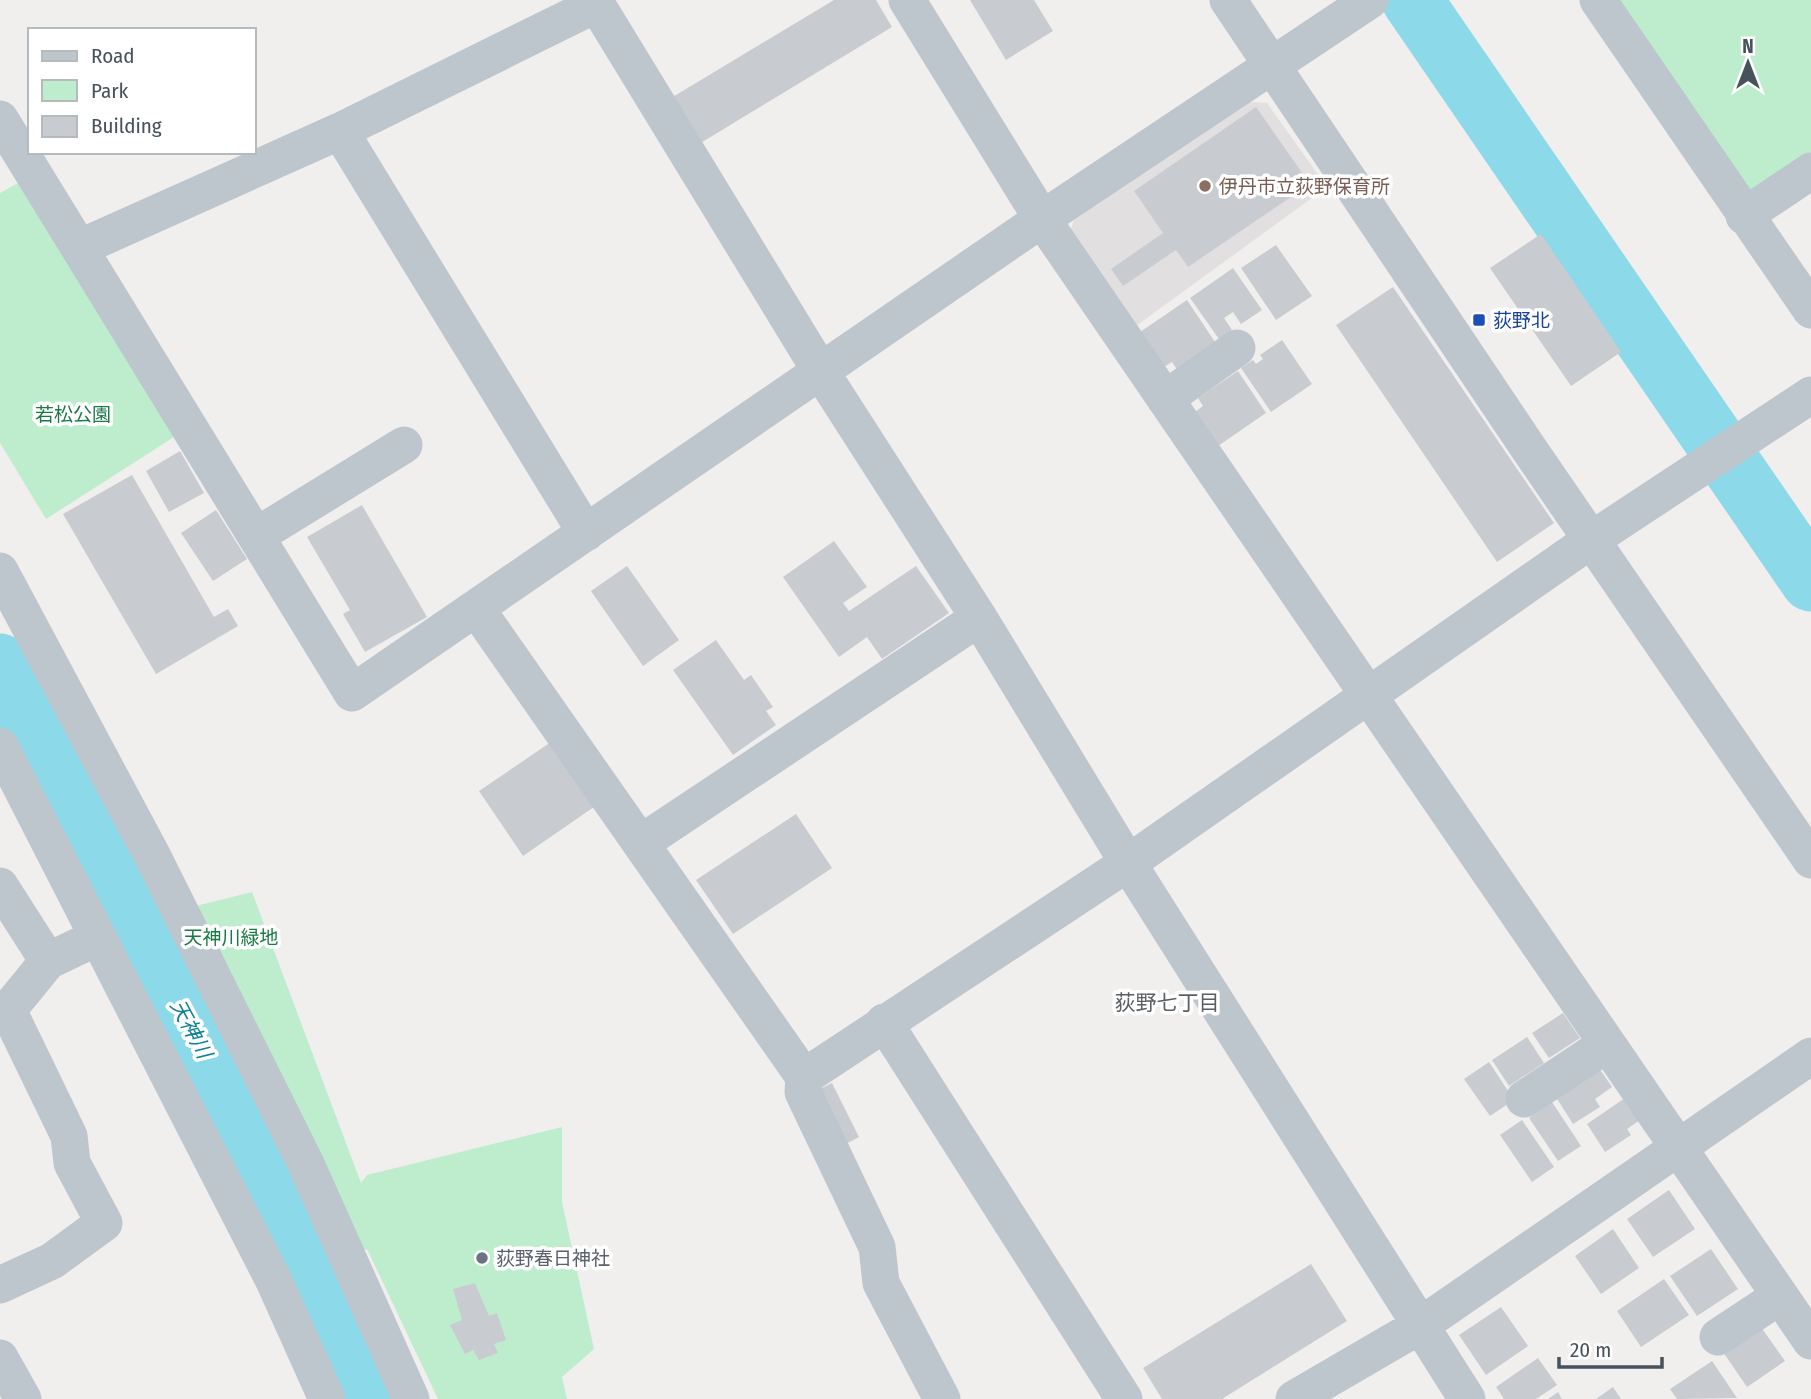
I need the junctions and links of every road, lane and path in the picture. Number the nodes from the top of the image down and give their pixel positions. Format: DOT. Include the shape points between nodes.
graph roads {
  1 [pos="907,0"];
  2 [pos="1228,0"];
  3 [pos="1370,0"];
  4 [pos="1598,0"];
  5 [pos="596,2"];
  6 [pos="1273,66"];
  7 [pos="340,131"];
  8 [pos="5,136"];
  9 [pos="1811,171"];
  10 [pos="1744,216"];
  11 [pos="1042,219"];
  12 [pos="79,248"];
  13 [pos="1811,310"];
  14 [pos="1237,348"];
  15 [pos="821,372"];
  16 [pos="1811,395"];
  17 [pos="1165,399"];
  18 [pos="404,445"];
  19 [pos="586,533"];
  20 [pos="256,536"];
  21 [pos="1591,540"];
  22 [pos="0,571"];
  23 [pos="476,608"];
  24 [pos="979,618"];
  25 [pos="1371,697"];
  26 [pos="0,746"];
  27 [pos="641,843"];
  28 [pos="1811,860"];
  29 [pos="1128,863"];
  30 [pos="0,886"];
  31 [pos="98,937"];
  32 [pos="48,961"];
  33 [pos="4,1012"];
  34 [pos="884,1023"];
  35 [pos="1607,1044"];
  36 [pos="1811,1056"];
  37 [pos="804,1077"];
  38 [pos="1524,1098"];
  39 [pos="1678,1148"];
  40 [pos="0,1284"];
  41 [pos="1780,1296"];
  42 [pos="1421,1325"];
  43 [pos="1718,1337"];
  44 [pos="1811,1341"];
  45 [pos="0,1359"];
  46 [pos="23,1399"];
  47 [pos="327,1399"];
  48 [pos="411,1399"];
  49 [pos="942,1399"];
  50 [pos="1124,1399"];
  51 [pos="1294,1399"];
  52 [pos="1467,1399"];
  1 -- 11 [label="street"];
  2 -- 6 [label="street"];
  3 -- 6 [label="street"];
  4 -- 10 [label="street"];
  5 -- 7 [label="street"];
  5 -- 15 [label="street"];
  6 -- 11 [label="street"];
  6 -- 21 [label="street"];
  7 -- 12 [label="street"];
  7 -- 19 [label="street"];
  8 -- 12 [label="street"];
  9 -- 10 [label="street"];
  10 -- 13 [label="street"];
  11 -- 15 [label="street"];
  11 -- 17 [label="street"];
  12 -- 20 [label="street"];
  14 -- 17 [label="street"];
  15 -- 19 [label="street"];
  15 -- 24 [label="street"];
  16 -- 21 [label="street"];
  17 -- 25 [label="street"];
  18 -- 20 [label="street"];
  19 -- 23 [label="street"];
  20 -- 23 [label="street" via="352,693"];
  21 -- 25 [label="street"];
  21 -- 28 [label="street"];
  22 -- 48 [label="street" via="153,857 282,1116"];
  23 -- 27 [label="street"];
  24 -- 27 [label="street"];
  24 -- 29 [label="street"];
  25 -- 29 [label="street"];
  25 -- 35 [label="street"];
  26 -- 31 [label="street"];
  27 -- 37 [label="street"];
  29 -- 34 [label="street"];
  29 -- 42 [label="street"];
  30 -- 32 [label="street"];
  31 -- 32 [label="street"];
  31 -- 47 [label="street" via="274,1282"];
  32 -- 33 [label="street"];
  33 -- 40 [label="street" via="69,1136 72,1163 104,1223 52,1261"];
  34 -- 37 [label="street"];
  34 -- 50 [label="street"];
  35 -- 38 [label="street"];
  35 -- 39 [label="street"];
  36 -- 39 [label="street"];
  37 -- 49 [label="street" via="803,1092 877,1247 881,1283"];
  39 -- 41 [label="street"];
  39 -- 42 [label="street"];
  41 -- 43 [label="street"];
  41 -- 44 [label="street"];
  42 -- 51 [label="street"];
  42 -- 52 [label="street"];
  45 -- 46 [label="street"];
}
